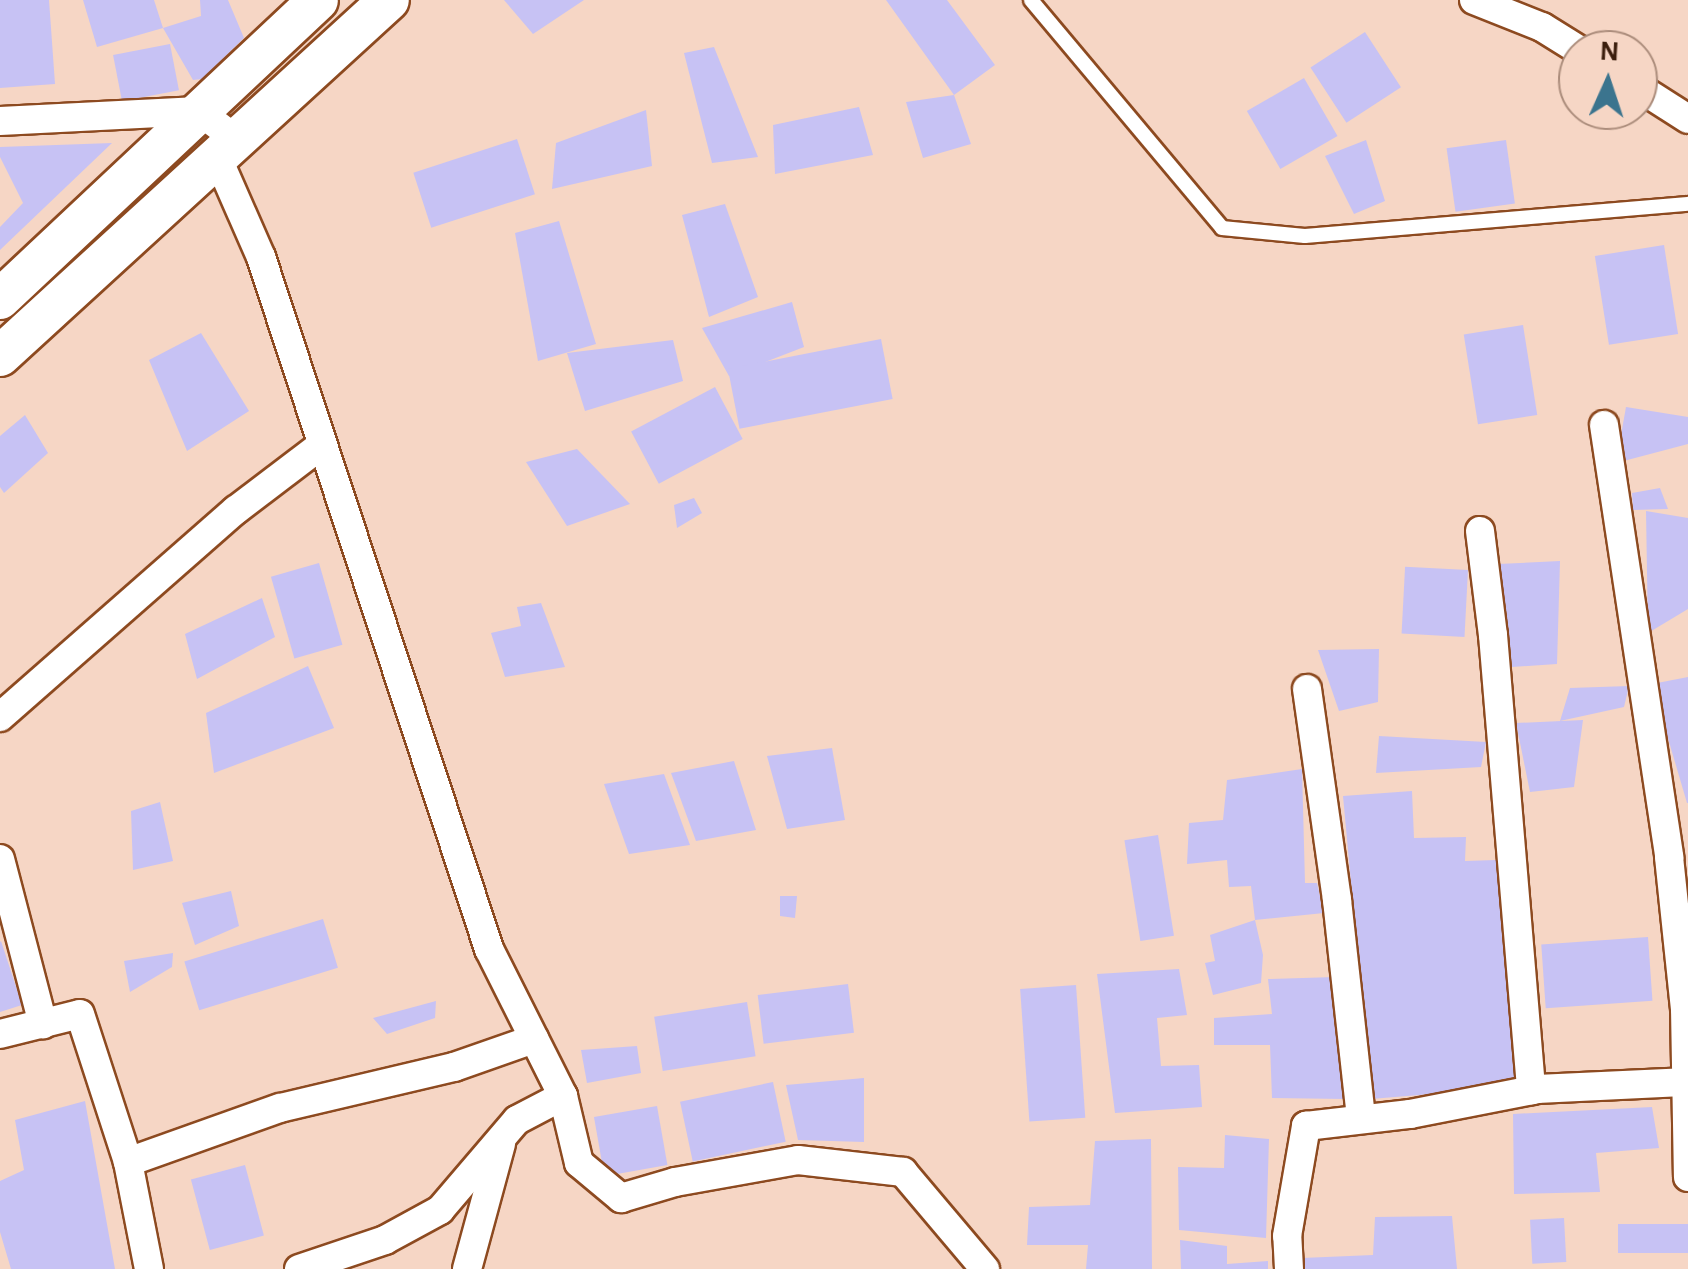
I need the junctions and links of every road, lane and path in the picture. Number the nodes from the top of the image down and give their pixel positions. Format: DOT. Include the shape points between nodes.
graph roads {
  1 [pos="389,0"];
  2 [pos="1030,0"];
  3 [pos="1474,0"];
  4 [pos="303,6"];
  5 [pos="1558,37"];
  6 [pos="1658,100"];
  7 [pos="199,110"];
  8 [pos="1688,119"];
  9 [pos="0,121"];
  10 [pos="228,150"];
  11 [pos="1688,204"];
  12 [pos="0,299"];
  13 [pos="0,356"];
  14 [pos="1604,425"];
  15 [pos="320,446"];
  16 [pos="1480,530"];
  17 [pos="1307,689"];
  18 [pos="0,717"];
  19 [pos="0,859"];
  20 [pos="44,1024"];
  21 [pos="0,1034"];
  22 [pos="534,1039"];
  23 [pos="1683,1082"];
  24 [pos="1531,1090"];
  25 [pos="563,1096"];
  26 [pos="1362,1120"];
  27 [pos="503,1138"];
  28 [pos="128,1162"];
  29 [pos="1688,1177"];
  30 [pos="149,1269"];
  31 [pos="299,1269"];
  32 [pos="468,1269"];
  33 [pos="986,1269"];
  34 [pos="1289,1269"];
  1 -- 10 [label="main road"];
  2 -- 11 [label="lane" via="1222,228 1305,236"];
  3 -- 5 [label="street"];
  4 -- 7 [label="main road"];
  6 -- 8 [label="street"];
  7 -- 9 [label="street"];
  7 -- 10 [label="street"];
  7 -- 12 [label="main road"];
  10 -- 13 [label="main road"];
  10 -- 15 [label="street"];
  14 -- 23 [label="street" via="1669,857 1685,1008"];
  15 -- 18 [label="street" via="236,510"];
  15 -- 22 [label="street" via="488,949"];
  16 -- 24 [label="street"];
  17 -- 26 [label="street"];
  19 -- 20 [label="street"];
  20 -- 21 [label="street"];
  20 -- 28 [label="street" via="80,1014"];
  22 -- 25 [label="street"];
  22 -- 28 [label="street" via="454,1067 280,1108"];
  23 -- 24 [label="street"];
  23 -- 29 [label="street"];
  24 -- 26 [label="street"];
  25 -- 27 [label="street" via="517,1120"];
  25 -- 33 [label="street" via="579,1163 621,1198 798,1160 903,1172"];
  26 -- 34 [label="street" via="1306,1126 1287,1236"];
  27 -- 31 [label="street" via="440,1210 386,1240"];
  27 -- 32 [label="street"];
  28 -- 30 [label="street"];
}
